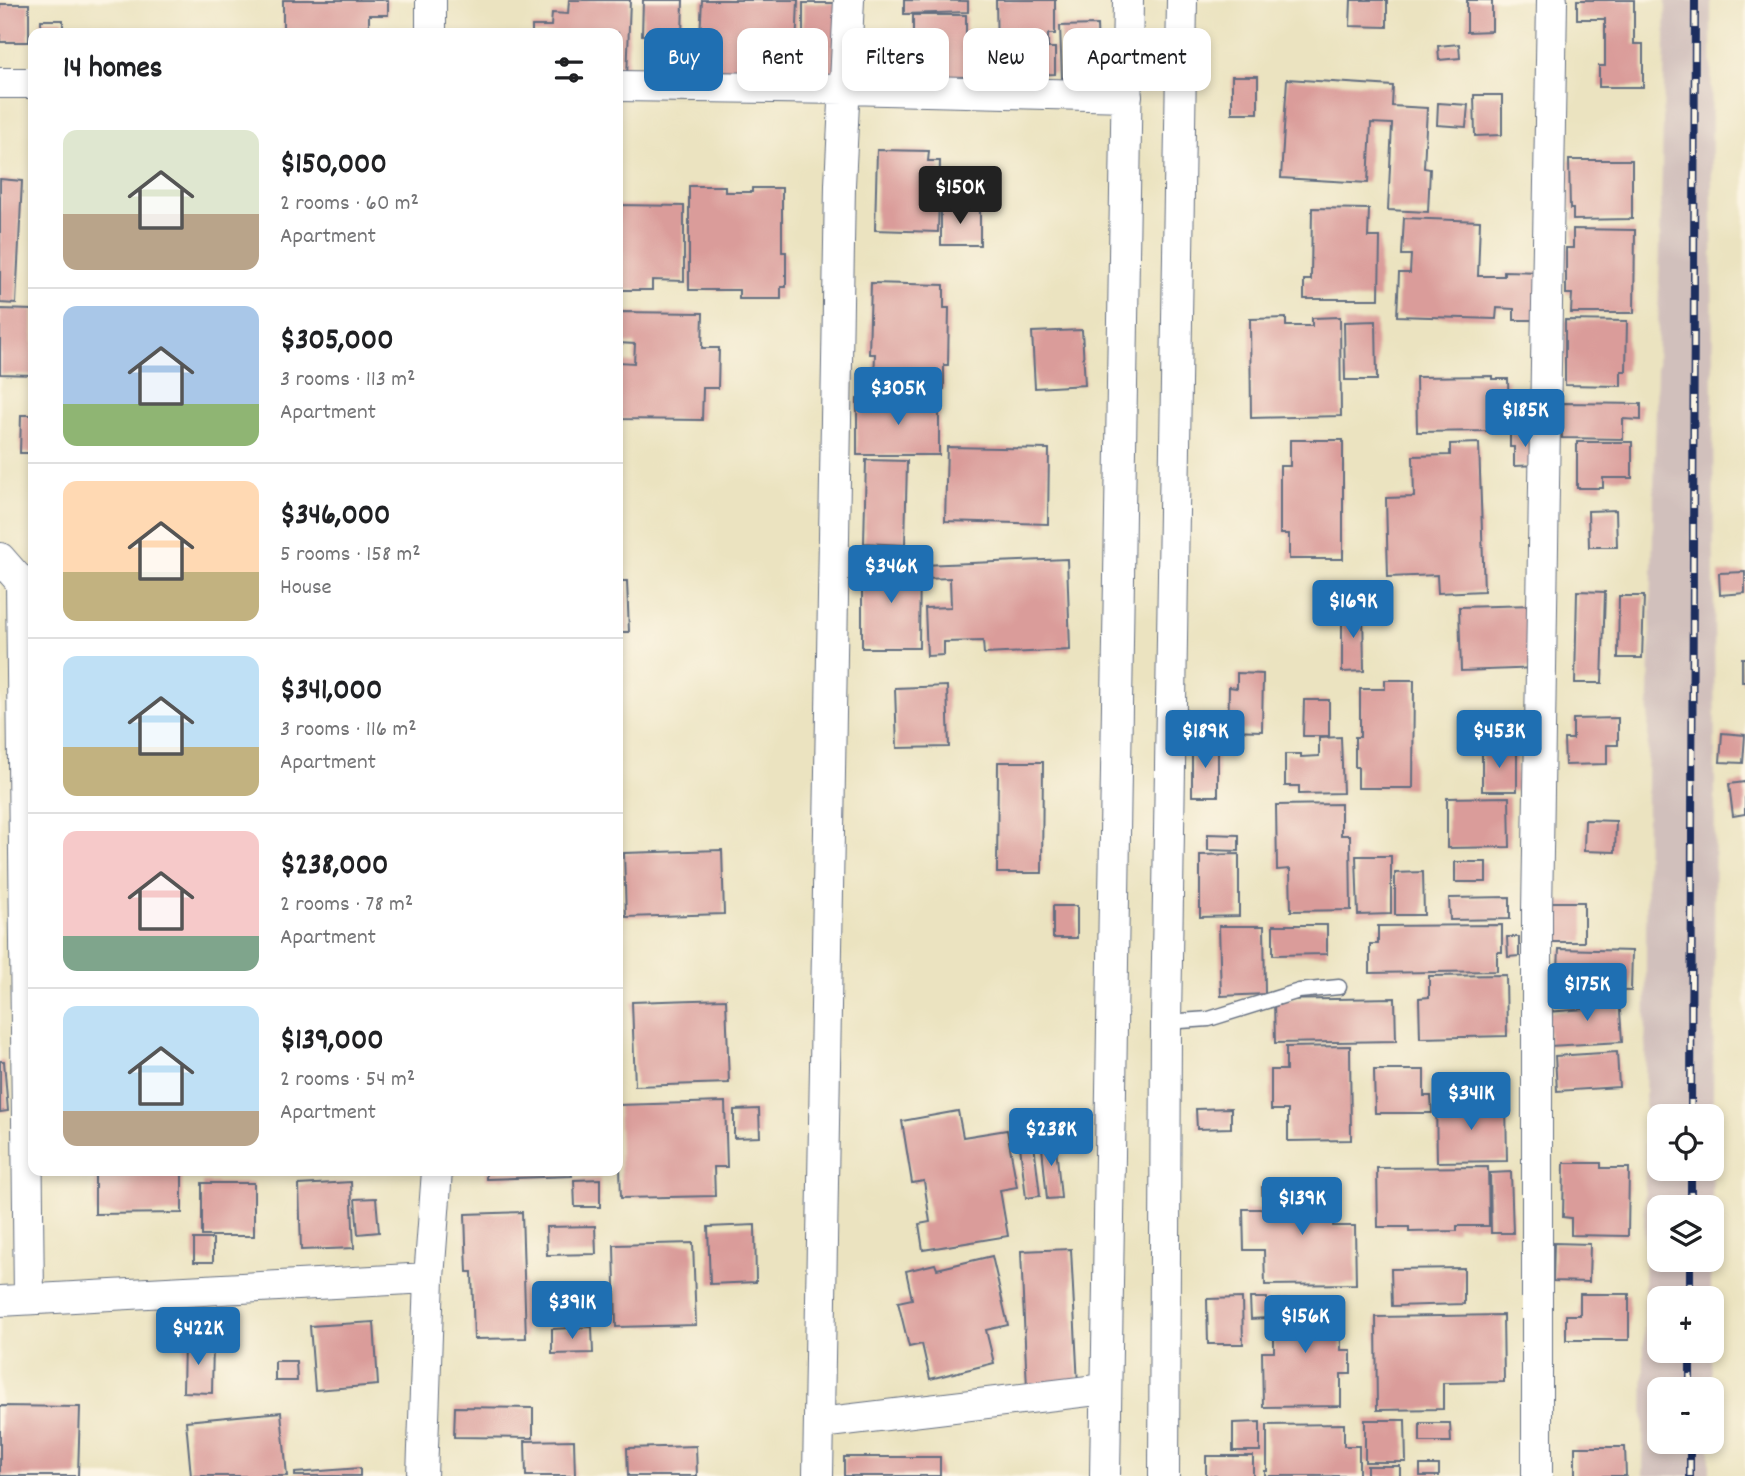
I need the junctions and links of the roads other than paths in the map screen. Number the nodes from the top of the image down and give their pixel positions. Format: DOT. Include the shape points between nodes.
graph roads {
  1 [pos="431,0"];
  2 [pos="849,0"];
  3 [pos="1128,0"];
  4 [pos="1182,0"];
  5 [pos="1552,0"];
  6 [pos="431,28"];
  7 [pos="848,28"];
  8 [pos="0,83"];
  9 [pos="28,83"];
  10 [pos="623,86"];
  11 [pos="842,89"];
  12 [pos="845,91"];
  13 [pos="926,91"];
  14 [pos="1127,96"];
  15 [pos="0,558"];
  16 [pos="27,581"];
  17 [pos="1339,987"];
  18 [pos="1166,1022"];
  19 [pos="437,1176"];
  20 [pos="429,1278"];
  21 [pos="14,1300"];
  22 [pos="1105,1389"];
  23 [pos="820,1423"];
  24 [pos="422,1476"];
  25 [pos="818,1476"];
  26 [pos="1105,1476"];
  27 [pos="1164,1476"];
  28 [pos="1536,1476"];
  1 -- 6 [label="street"];
  2 -- 7 [label="street"];
  3 -- 14 [label="street"];
  4 -- 18 [label="street"];
  5 -- 28 [label="street" via="1537,912"];
  8 -- 9 [label="street"];
  10 -- 11 [label="street"];
  12 -- 23 [label="street"];
  13 -- 14 [label="street"];
  14 -- 22 [label="street"];
  15 -- 16 [label="street"];
  16 -- 21 [label="street"];
  17 -- 18 [label="lane" via="1299,990 1209,1019"];
  18 -- 27 [label="street"];
  19 -- 20 [label="street"];
  20 -- 21 [label="street"];
  20 -- 24 [label="street"];
  22 -- 23 [label="street"];
  22 -- 26 [label="street"];
  23 -- 25 [label="street"];
}
